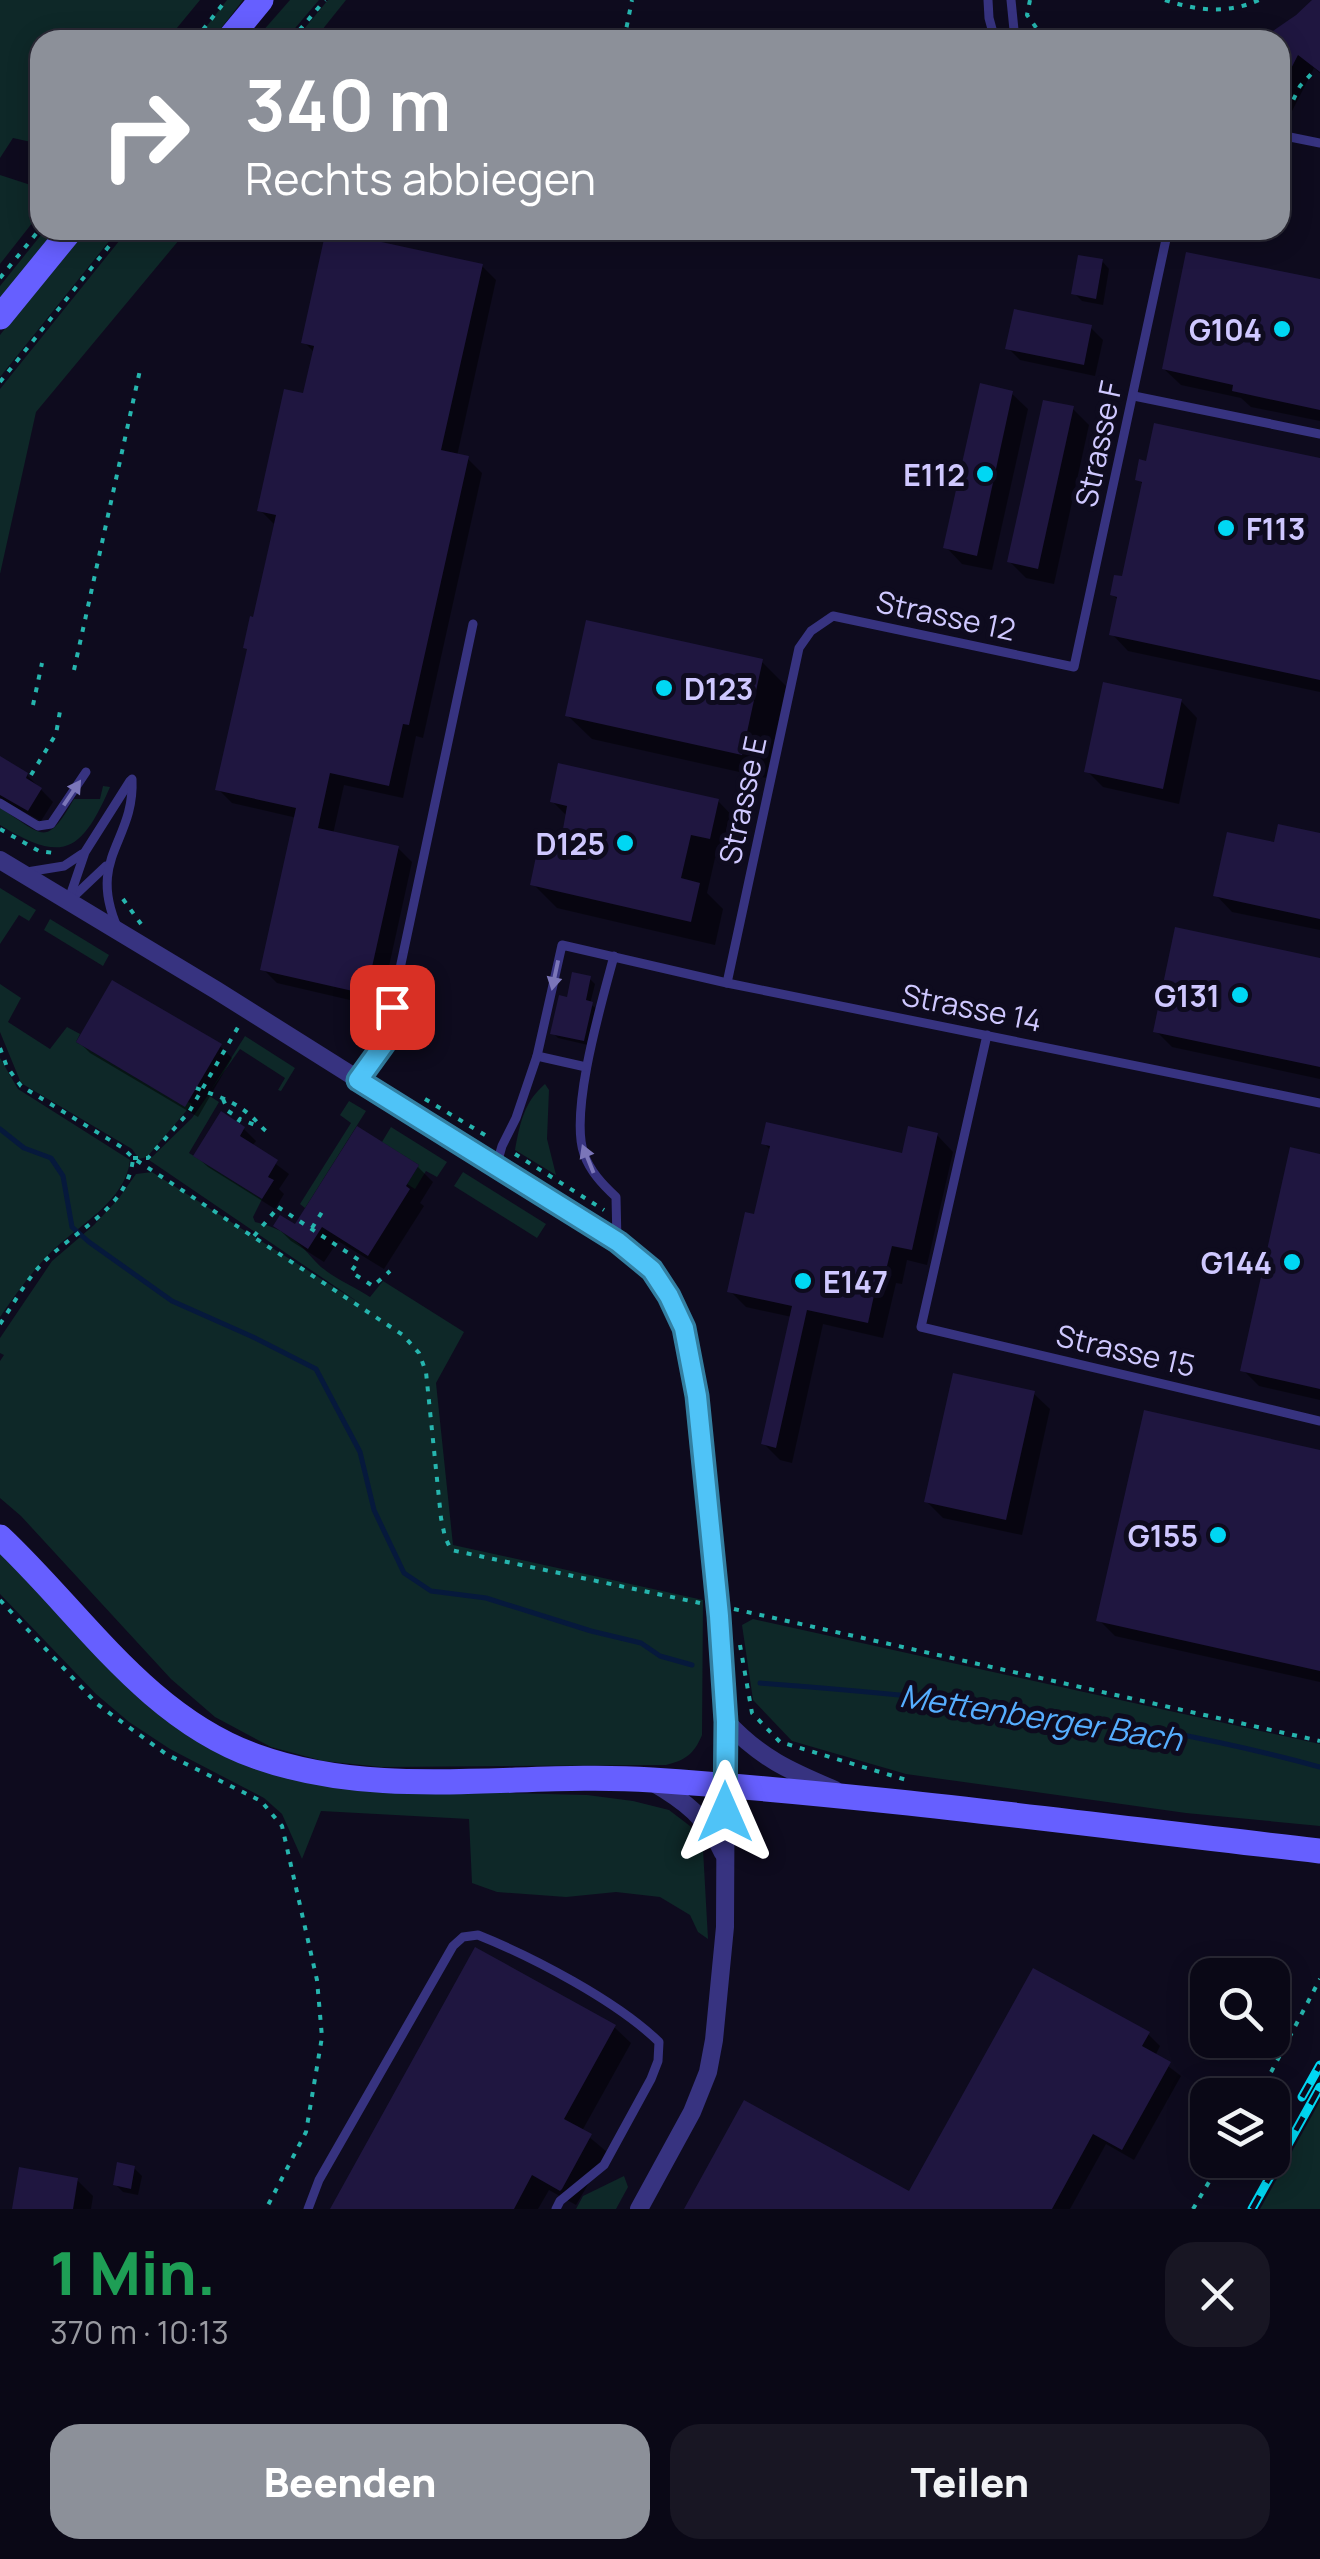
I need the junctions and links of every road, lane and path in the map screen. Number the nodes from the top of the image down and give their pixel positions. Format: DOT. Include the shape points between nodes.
graph roads {
  1 [pos="226,0"];
  2 [pos="261,0"];
  3 [pos="325,0"];
  4 [pos="632,0"];
  5 [pos="988,0"];
  6 [pos="1011,0"];
  7 [pos="1030,0"];
  8 [pos="1165,0"];
  9 [pos="1259,0"];
  10 [pos="203,30"];
  11 [pos="236,30"];
  12 [pos="300,30"];
  13 [pos="626,30"];
  14 [pos="992,30"];
  15 [pos="1014,30"];
  16 [pos="1038,30"];
  17 [pos="1316,69"];
  18 [pos="1290,104"];
  19 [pos="1290,135"];
  20 [pos="1320,143"];
  21 [pos="31,240"];
  22 [pos="63,240"];
  23 [pos="114,240"];
  24 [pos="1166,240"];
  25 [pos="0,278"];
  26 [pos="0,317"];
  27 [pos="140,370"];
  28 [pos="0,382"];
  29 [pos="1134,396"];
  30 [pos="1320,434"];
  31 [pos="473,624"];
  32 [pos="810,631"];
  33 [pos="42,663"];
  34 [pos="1074,667"];
  35 [pos="74,670"];
  36 [pos="33,704"];
  37 [pos="60,711"];
  38 [pos="86,772"];
  39 [pos="31,775"];
  40 [pos="0,802"];
  41 [pos="0,829"];
  42 [pos="85,852"];
  43 [pos="0,860"];
  44 [pos="107,866"];
  45 [pos="21,872"];
  46 [pos="68,902"];
  47 [pos="119,932"];
  48 [pos="614,956"];
  49 [pos="727,982"];
  50 [pos="248,1010"];
  51 [pos="987,1035"];
  52 [pos="0,1048"];
  53 [pos="538,1056"];
  54 [pos="586,1067"];
  55 [pos="358,1080"];
  56 [pos="198,1090"];
  57 [pos="418,1095"];
  58 [pos="223,1099"];
  59 [pos="1320,1103"];
  60 [pos="260,1128"];
  61 [pos="270,1134"];
  62 [pos="502,1146"];
  63 [pos="133,1158"];
  64 [pos="496,1167"];
  65 [pos="322,1212"];
  66 [pos="616,1220"];
  67 [pos="312,1228"];
  68 [pos="254,1236"];
  69 [pos="618,1242"];
  70 [pos="390,1271"];
  71 [pos="0,1324"];
  72 [pos="1320,1422"];
  73 [pos="0,1537"];
  74 [pos="734,1593"];
  75 [pos="0,1600"];
  76 [pos="727,1608"];
  77 [pos="738,1625"];
  78 [pos="740,1640"];
  79 [pos="726,1722"];
  80 [pos="1320,1741"];
  81 [pos="647,1780"];
  82 [pos="909,1780"];
  83 [pos="725,1786"];
  84 [pos="854,1798"];
  85 [pos="1320,1851"];
  86 [pos="725,1857"];
  87 [pos="1320,1979"];
  88 [pos="1268,2078"];
  89 [pos="1211,2178"];
  90 [pos="266,2209"];
  91 [pos="308,2209"];
  92 [pos="556,2209"];
  93 [pos="640,2209"];
  94 [pos="1192,2209"];
  1 -- 10 [label="path"];
  2 -- 11 [label="main road"];
  3 -- 12 [label="path"];
  4 -- 13 [label="path"];
  5 -- 14 [label="lane"];
  6 -- 15 [label="lane"];
  7 -- 16 [label="path" via="1027,15"];
  8 -- 9 [label="path" via="1212,10"];
  17 -- 18 [label="path"];
  19 -- 20 [label="lane"];
  21 -- 25 [label="path"];
  22 -- 26 [label="main road"];
  23 -- 28 [label="path"];
  24 -- 29 [label="lane, Strasse F"];
  27 -- 35 [label="path"];
  29 -- 30 [label="lane"];
  29 -- 34 [label="lane, Strasse F"];
  31 -- 55 [label="lane" via="384,1044"];
  32 -- 34 [label="lane, Strasse 12" via="833,616"];
  32 -- 49 [label="lane, Strasse E" via="798,648"];
  33 -- 36 [label="path"];
  37 -- 39 [label="path" via="56,734"];
  40 -- 38 [label="lane, one-way" via="38,826 51,824"];
  41 -- 42 [label="path" via="39,851"];
  42 -- 44 [label="lane" via="132,779 133,803"];
  42 -- 45 [label="lane" via="64,866"];
  42 -- 46 [label="lane"];
  43 -- 45 [label="street"];
  44 -- 46 [label="lane"];
  44 -- 47 [label="lane" via="107,900"];
  45 -- 46 [label="street"];
  46 -- 47 [label="street"];
  47 -- 50 [label="street"];
  48 -- 49 [label="lane, Strasse 14"];
  48 -- 53 [label="lane, Strasse 14, one-way" via="562,945"];
  48 -- 54 [label="lane"];
  49 -- 51 [label="lane, Strasse 14"];
  50 -- 55 [label="street"];
  50 -- 56 [label="path"];
  51 -- 59 [label="lane, Strasse 14"];
  51 -- 72 [label="lane, Strasse 15" via="921,1327"];
  52 -- 63 [label="path" via="21,1086"];
  53 -- 54 [label="lane"];
  53 -- 62 [label="lane"];
  66 -- 54 [label="lane, one-way" via="616,1196 582,1151"];
  55 -- 64 [label="street"];
  56 -- 58 [label="path"];
  56 -- 63 [label="path" via="190,1112 160,1146 148,1158"];
  57 -- 62 [label="path"];
  58 -- 60 [label="path"];
  58 -- 60 [label="path" via="239,1121"];
  60 -- 61 [label="path"];
  62 -- 64 [label="lane"];
  62 -- 66 [label="path"];
  63 -- 68 [label="path"];
  63 -- 71 [label="path" via="113,1201 41,1266"];
  64 -- 69 [label="street"];
  65 -- 67 [label="path"];
  66 -- 69 [label="lane"];
  67 -- 68 [label="path" via="277,1208"];
  67 -- 70 [label="path" via="359,1260 351,1272 373,1286"];
  68 -- 76 [label="path" via="402,1335 418,1353 451,1550"];
  69 -- 76 [label="street" via="652,1270 684,1328"];
  73 -- 81 [label="main road" via="142,1684 177,1713 253,1755 366,1780"];
  74 -- 76 [label="path"];
  75 -- 90 [label="path" via="97,1704 166,1754 261,1802 282,1826 318,1980 322,2037 306,2132"];
  76 -- 77 [label="path"];
  76 -- 79 [label="street"];
  76 -- 80 [label="path"];
  78 -- 82 [label="path" via="752,1713 763,1728 780,1742"];
  79 -- 83 [label="street"];
  79 -- 84 [label="street" via="778,1766"];
  81 -- 83 [label="main road"];
  81 -- 86 [label="street" via="686,1802 712,1829"];
  83 -- 84 [label="main road"];
  83 -- 86 [label="street"];
  84 -- 85 [label="main road"];
  86 -- 93 [label="street" via="724,1960 708,2072"];
  87 -- 88 [label="path"];
  89 -- 94 [label="path"];
  91 -- 92 [label="lane" via="318,2180 452,1946 478,1935 562,1977 659,2042 651,2079 604,2164"];
}
